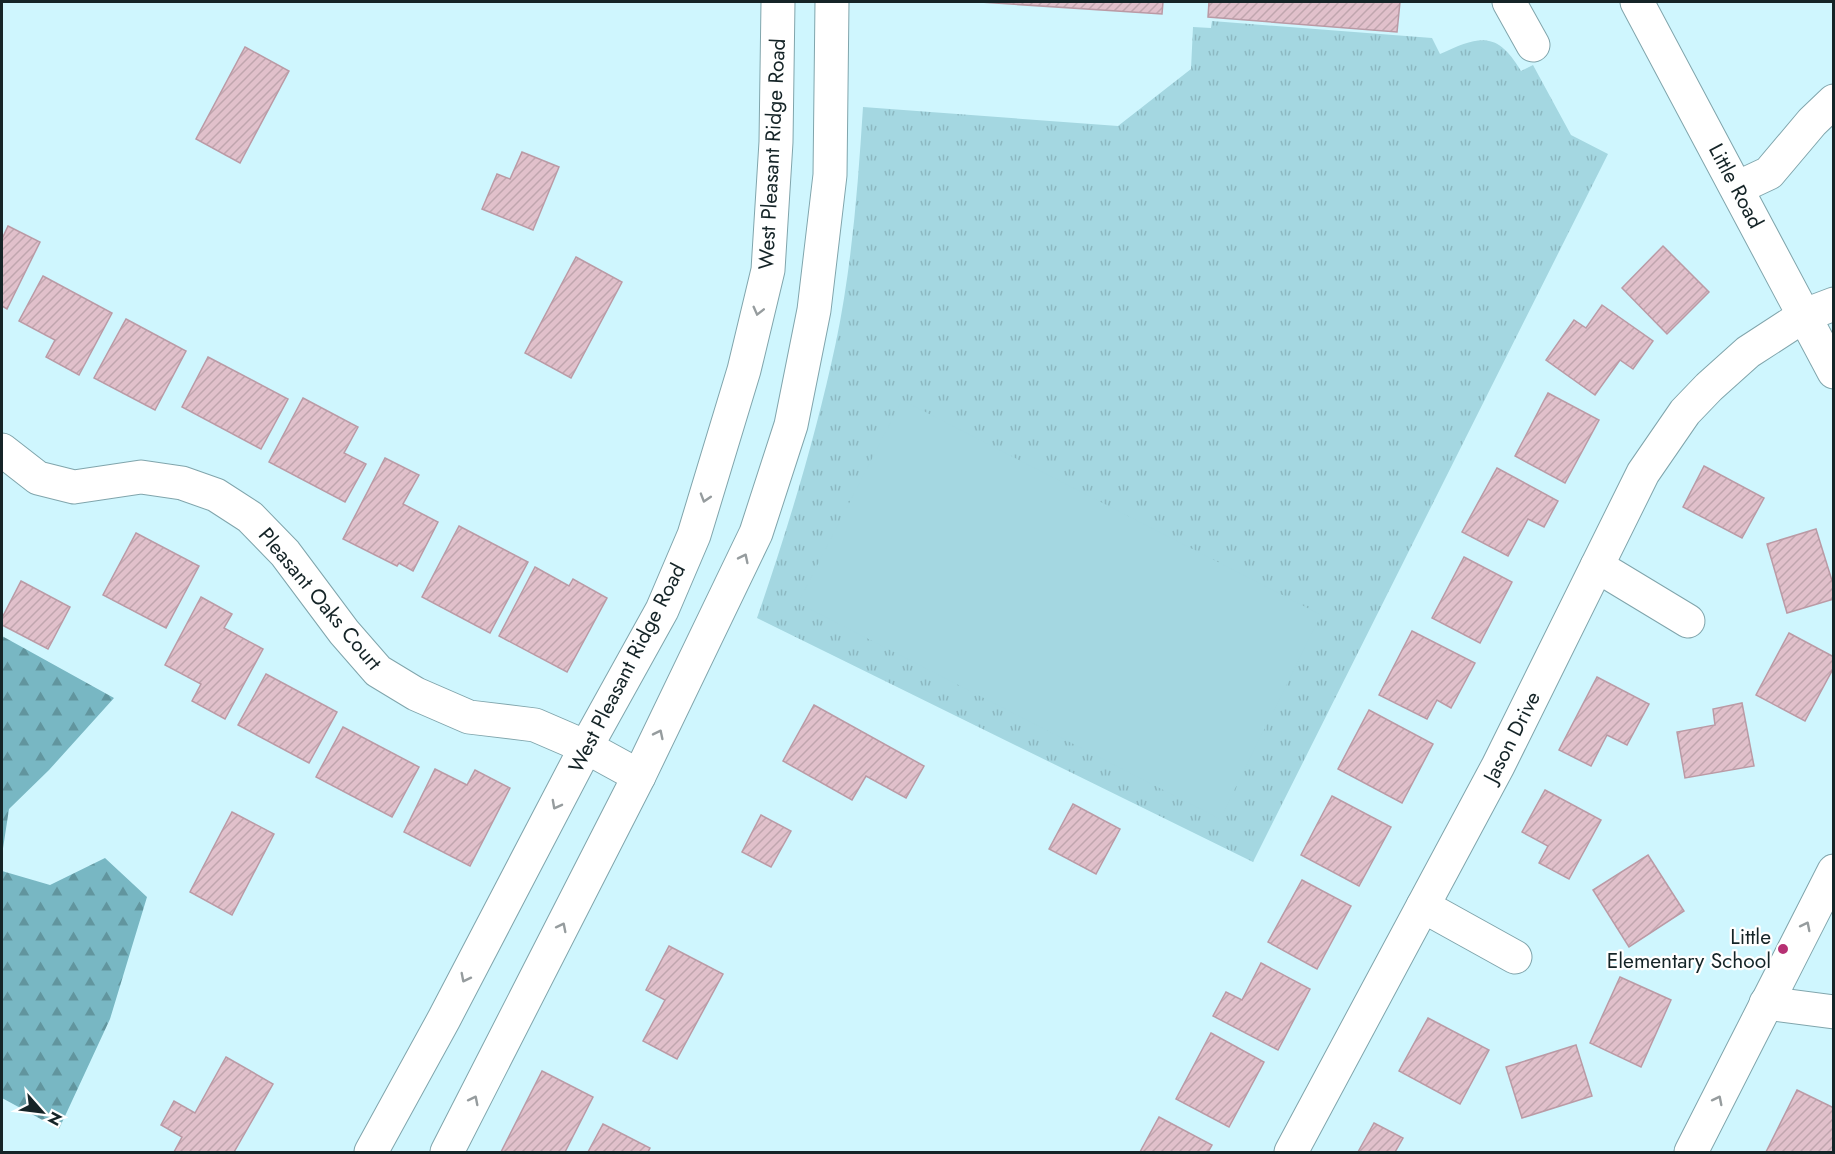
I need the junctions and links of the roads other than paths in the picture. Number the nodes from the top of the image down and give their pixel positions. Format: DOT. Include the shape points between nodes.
graph roads {
  1 [pos="778,2"];
  2 [pos="832,2"];
  3 [pos="1509,2"];
  4 [pos="1637,2"];
  5 [pos="1533,45"];
  6 [pos="1833,101"];
  7 [pos="1737,188"];
  8 [pos="1819,309"];
  9 [pos="1833,372"];
  10 [pos="2,450"];
  11 [pos="1597,566"];
  12 [pos="1688,621"];
  13 [pos="585,747"];
  14 [pos="639,776"];
  15 [pos="1833,871"];
  16 [pos="1423,906"];
  17 [pos="1515,957"];
  18 [pos="1766,1003"];
  19 [pos="1833,1012"];
  20 [pos="371,1152"];
  21 [pos="447,1152"];
  22 [pos="1292,1152"];
  23 [pos="1691,1152"];
  1 -- 13 [label="main road, West Pleasant Ridge Road, one-way" via="776,142 768,270 744,370 694,535 662,610"];
  14 -- 2 [label="main road, one-way" via="756,533 791,425 814,310 830,175"];
  3 -- 5 [label="main road"];
  4 -- 7 [label="main road, Little Road"];
  6 -- 7 [label="main road" via="1769,173"];
  7 -- 8 [label="main road, Little Road"];
  8 -- 9 [label="main road, Little Road"];
  8 -- 11 [label="main road, Jason Drive" via="1748,352 1685,412 1643,473"];
  10 -- 13 [label="main road, Pleasant Oaks Court" via="38,478 74,487 141,477 182,483 216,495 250,517 285,553 378,670 416,694 468,717 535,725"];
  11 -- 12 [label="main road"];
  11 -- 16 [label="main road, Jason Drive"];
  13 -- 14 [label="main road, Pleasant Oaks Court"];
  13 -- 20 [label="main road, West Pleasant Ridge Road, one-way"];
  21 -- 14 [label="main road, one-way"];
  18 -- 15 [label="main road, one-way"];
  16 -- 17 [label="main road"];
  16 -- 22 [label="main road, Jason Drive"];
  18 -- 19 [label="main road"];
  23 -- 18 [label="main road, one-way"];
}
